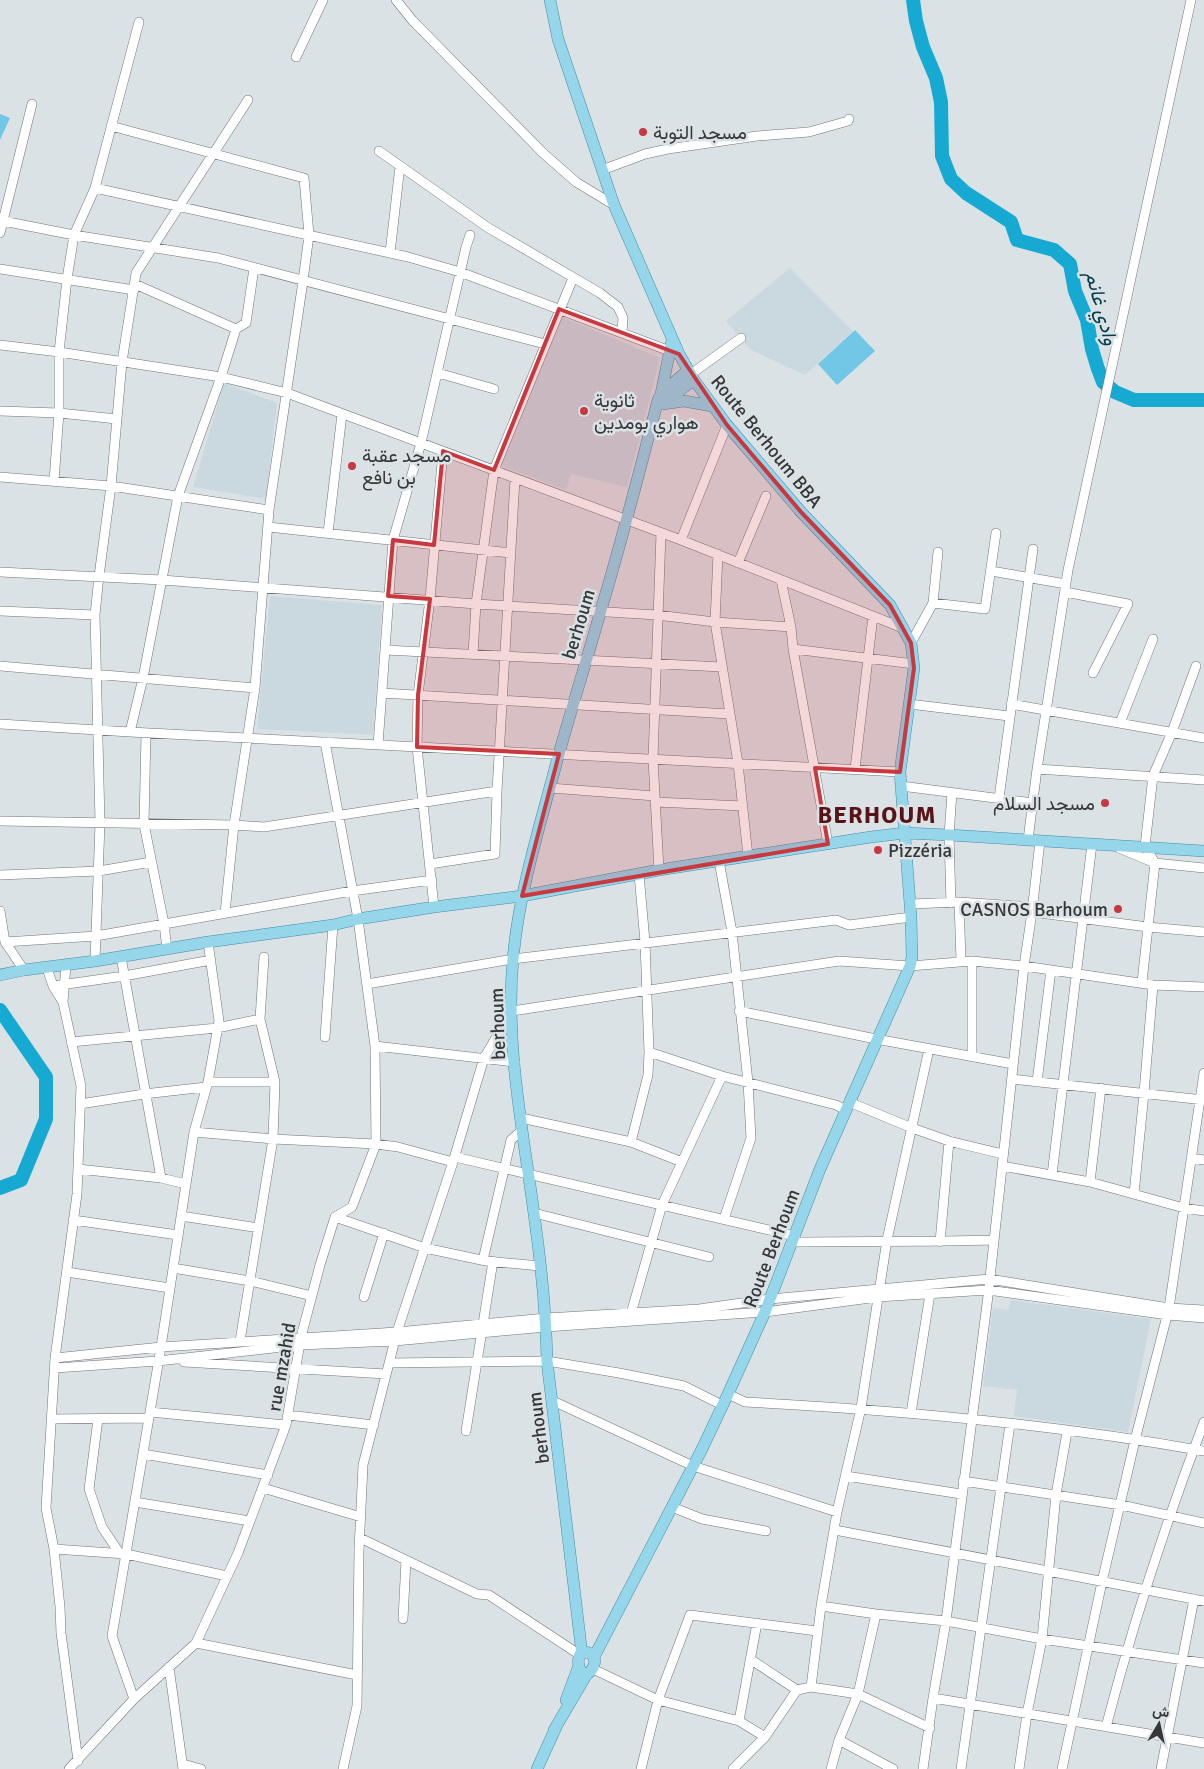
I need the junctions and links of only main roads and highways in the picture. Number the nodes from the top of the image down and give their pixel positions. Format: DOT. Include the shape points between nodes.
graph roads {
  1 [pos="550,0"];
  2 [pos="674,348"];
  3 [pos="691,375"];
  4 [pos="660,402"];
  5 [pos="712,406"];
  6 [pos="905,834"];
  7 [pos="1204,851"];
  8 [pos="522,896"];
  9 [pos="0,975"];
  10 [pos="581,1655"];
  11 [pos="594,1657"];
  12 [pos="586,1670"];
  13 [pos="537,1769"];
  1 -- 2 [label="main road, Route Berhoum BBA" via="558,39 614,205"];
  2 -- 3 [label="main road, Route Berhoum BBA"];
  2 -- 4 [label="main road, berhoum"];
  3 -- 4 [label="main road"];
  3 -- 5 [label="main road, Route Berhoum BBA"];
  4 -- 5 [label="main road" via="684,401"];
  4 -- 8 [label="main road, berhoum" via="559,754"];
  5 -- 6 [label="main road, Route Berhoum BBA" via="801,512 890,605 911,643 914,664 900,772"];
  6 -- 7 [label="main road"];
  6 -- 8 [label="main road" via="659,870"];
  6 -- 11 [label="main road, Route Berhoum" via="911,917 910,966 820,1169 765,1312 728,1394"];
  8 -- 9 [label="main road"];
  8 -- 10 [label="main road, berhoum" via="513,959 515,1062"];
  10 -- 11 [label="main road" via="585,1652"];
  10 -- 12 [label="main road" via="577,1661"];
  11 -- 12 [label="main road" via="595,1663"];
  12 -- 13 [label="main road"];
}
